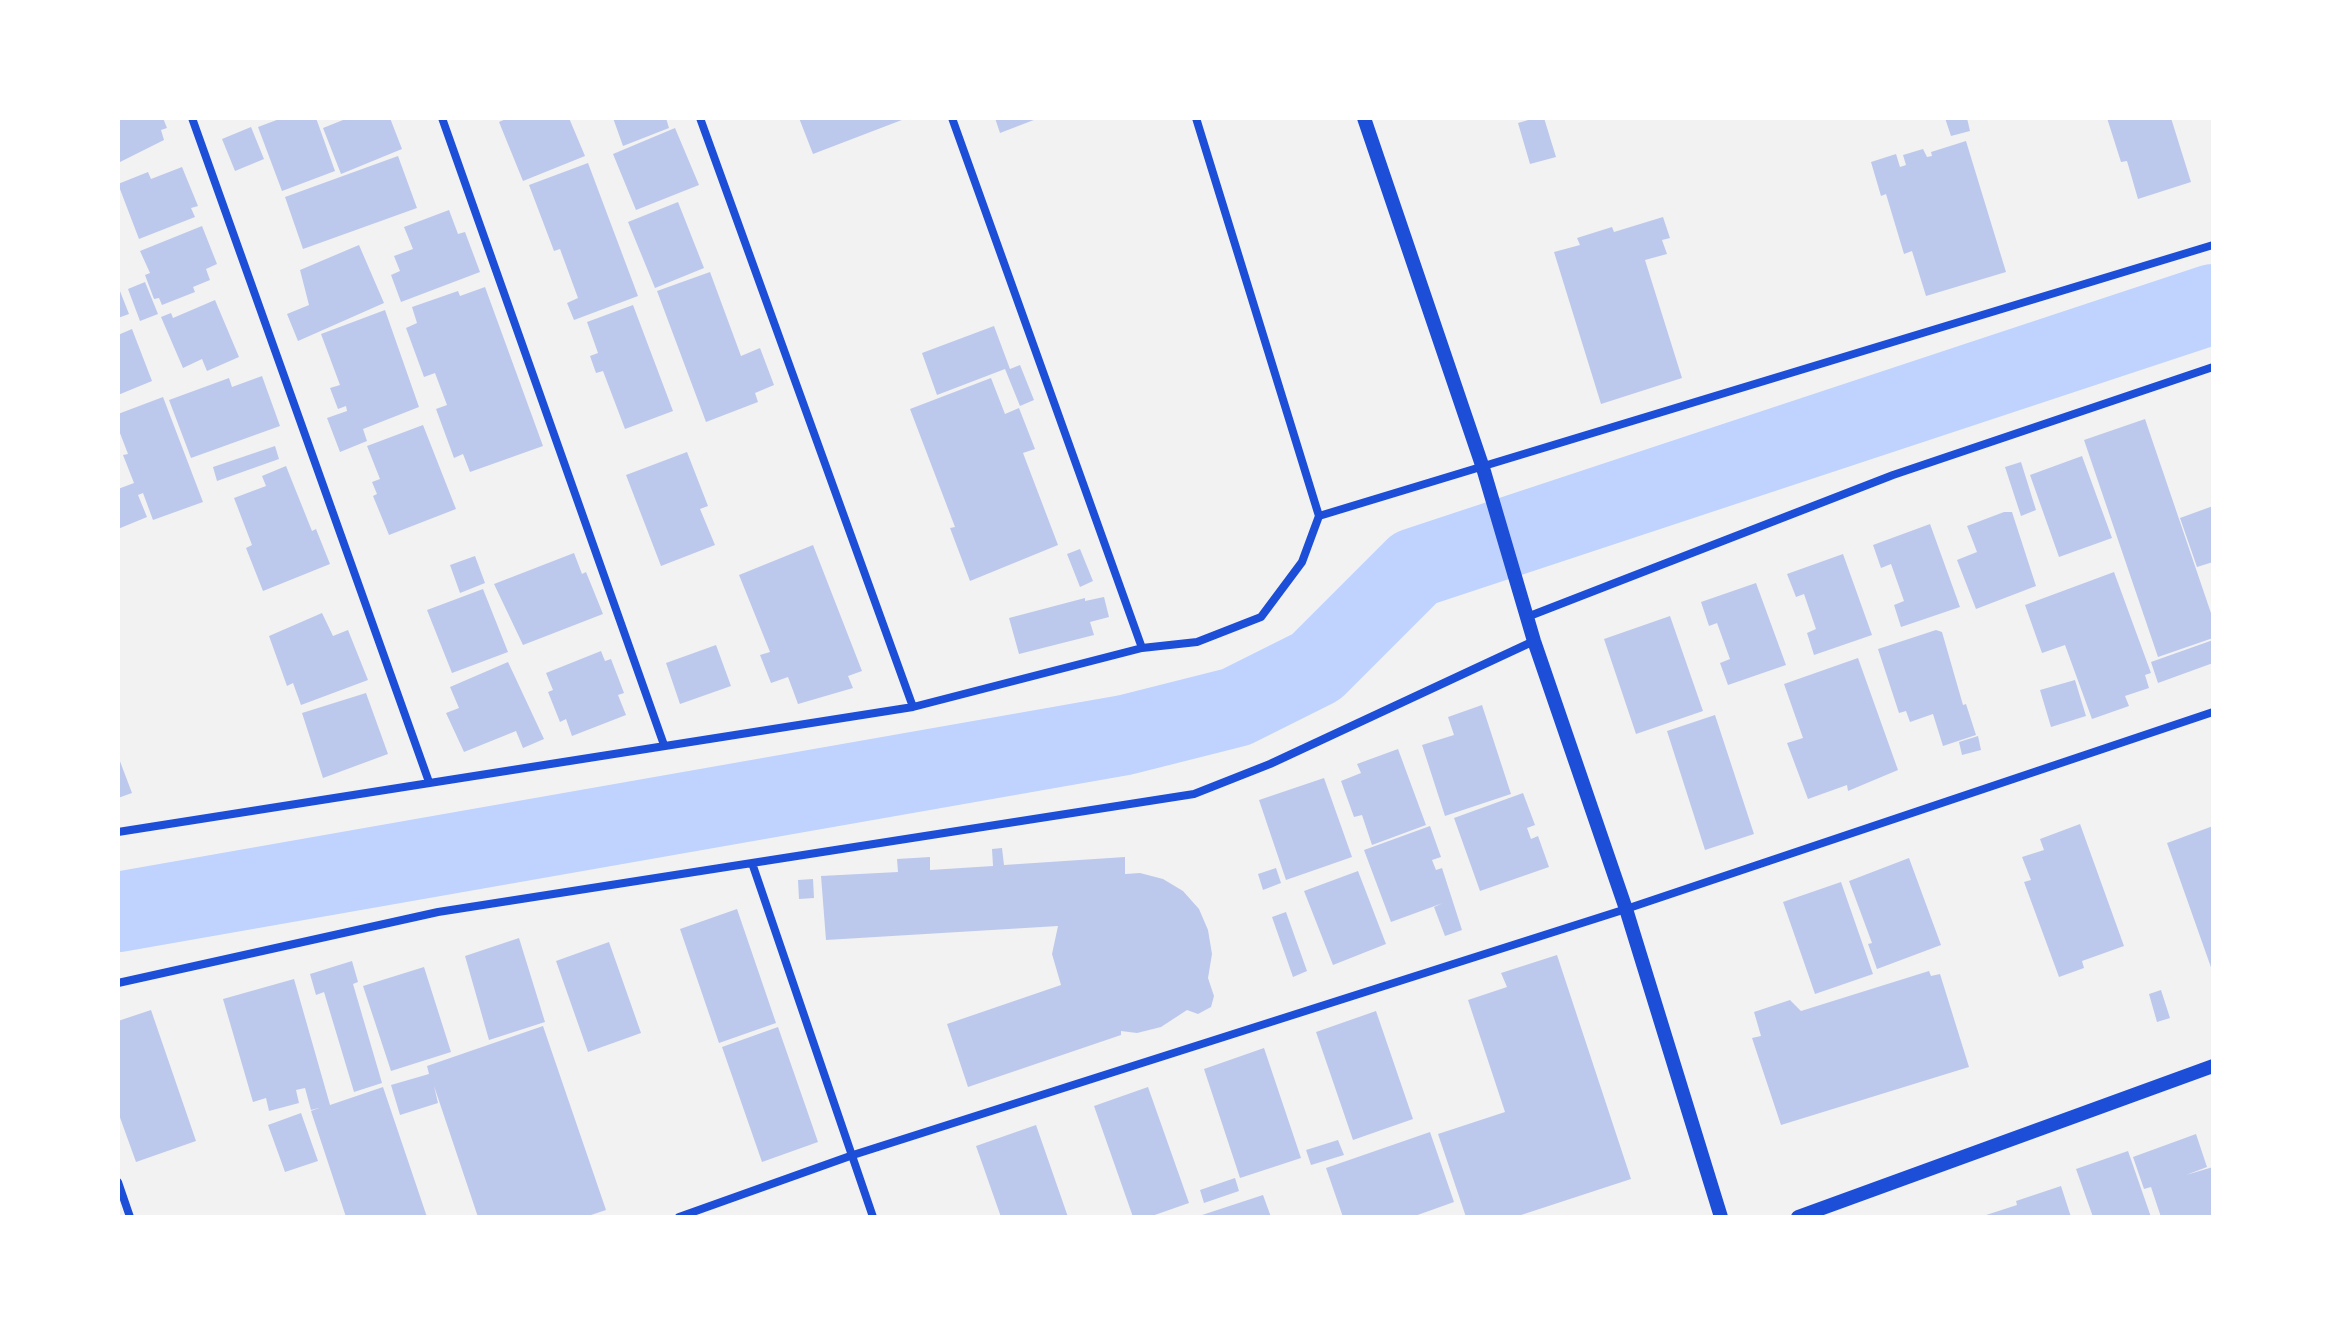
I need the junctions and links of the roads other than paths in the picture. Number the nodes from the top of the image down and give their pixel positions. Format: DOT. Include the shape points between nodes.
graph roads {
  1 [pos="192,118"];
  2 [pos="442,118"];
  3 [pos="700,118"];
  4 [pos="952,118"];
  5 [pos="1196,118"];
  6 [pos="1364,118"];
  7 [pos="2213,245"];
  8 [pos="2213,367"];
  9 [pos="1483,468"];
  10 [pos="1319,516"];
  11 [pos="1527,617"];
  12 [pos="1534,641"];
  13 [pos="1142,648"];
  14 [pos="913,707"];
  15 [pos="2213,712"];
  16 [pos="664,745"];
  17 [pos="429,782"];
  18 [pos="118,832"];
  19 [pos="752,863"];
  20 [pos="1626,909"];
  21 [pos="118,983"];
  22 [pos="2213,1066"];
  23 [pos="853,1155"];
  24 [pos="118,1182"];
  25 [pos="130,1217"];
  26 [pos="679,1217"];
  27 [pos="873,1217"];
  28 [pos="1721,1217"];
  29 [pos="1798,1217"];
  1 -- 17 [label="street"];
  2 -- 16 [label="street"];
  3 -- 14 [label="street"];
  4 -- 13 [label="street"];
  5 -- 10 [label="street"];
  6 -- 9 [label="street"];
  7 -- 9 [label="street"];
  8 -- 11 [label="street" via="1893,475"];
  9 -- 10 [label="street"];
  9 -- 11 [label="street"];
  10 -- 13 [label="street" via="1302,562 1261,617 1197,642"];
  11 -- 12 [label="street"];
  12 -- 19 [label="street" via="1194,794"];
  12 -- 20 [label="street"];
  13 -- 14 [label="street"];
  14 -- 16 [label="street"];
  15 -- 20 [label="street"];
  16 -- 17 [label="street"];
  17 -- 18 [label="street"];
  19 -- 21 [label="street" via="438,912"];
  19 -- 23 [label="street"];
  20 -- 23 [label="street"];
  20 -- 28 [label="street"];
  22 -- 29 [label="street"];
  23 -- 26 [label="street"];
  23 -- 27 [label="street"];
  24 -- 25 [label="street"];
}
